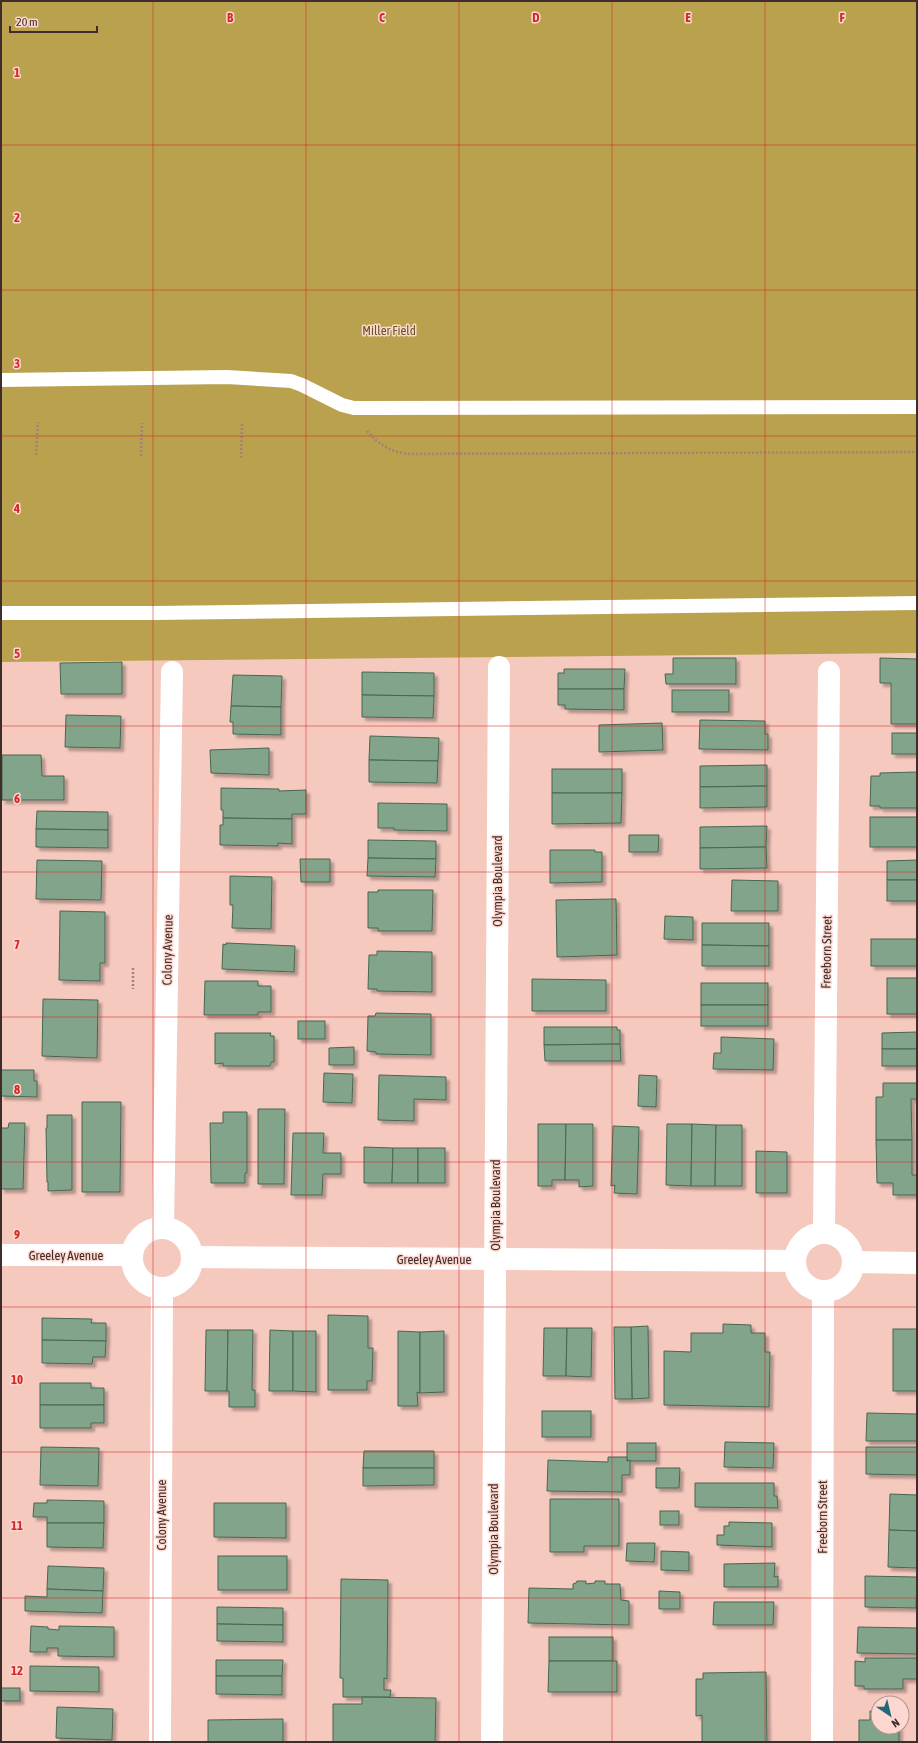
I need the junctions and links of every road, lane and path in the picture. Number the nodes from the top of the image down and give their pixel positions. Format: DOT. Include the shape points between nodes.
graph roads {
  1 [pos="1,380"];
  2 [pos="917,407"];
  3 [pos="38,422"];
  4 [pos="142,423"];
  5 [pos="242,424"];
  6 [pos="364,429"];
  7 [pos="917,452"];
  8 [pos="36,455"];
  9 [pos="141,456"];
  10 [pos="241,458"];
  11 [pos="917,604"];
  12 [pos="1,613"];
  13 [pos="499,667"];
  14 [pos="172,672"];
  15 [pos="828,672"];
  16 [pos="132,968"];
  17 [pos="132,989"];
  18 [pos="163,1228"];
  19 [pos="824,1232"];
  20 [pos="1,1255"];
  21 [pos="131,1255"];
  22 [pos="193,1257"];
  23 [pos="495,1259"];
  24 [pos="795,1261"];
  25 [pos="853,1262"];
  26 [pos="917,1262"];
  27 [pos="162,1288"];
  28 [pos="823,1291"];
  29 [pos="160,1742"];
  30 [pos="492,1742"];
  31 [pos="822,1742"];
  1 -- 2 [label="lane" via="227,377 291,381 354,408"];
  3 -- 8 [label="path"];
  4 -- 9 [label="path"];
  5 -- 10 [label="path"];
  6 -- 7 [label="path" via="383,446 398,453 410,454"];
  11 -- 12 [label="lane"];
  13 -- 23 [label="street, Olympia Boulevard"];
  14 -- 18 [label="street, Colony Avenue"];
  15 -- 19 [label="street, Freeborn Street"];
  16 -- 17 [label="path"];
  18 -- 21 [label="street" via="151,1229 142,1235"];
  18 -- 22 [label="street" via="171,1228 180,1233 191,1248"];
  19 -- 24 [label="street" via="806,1239 799,1247"];
  19 -- 25 [label="street" via="842,1238 850,1249"];
  20 -- 21 [label="street, Greeley Avenue"];
  21 -- 27 [label="street" via="136,1273 143,1281"];
  22 -- 23 [label="street, Greeley Avenue"];
  22 -- 27 [label="street" via="187,1275 180,1282 172,1287"];
  23 -- 24 [label="street, Greeley Avenue"];
  23 -- 30 [label="street, Olympia Boulevard"];
  24 -- 28 [label="street" via="799,1277 804,1284"];
  25 -- 26 [label="street"];
  25 -- 28 [label="street" via="852,1271 844,1283 832,1290"];
  27 -- 29 [label="street, Colony Avenue"];
  28 -- 31 [label="street, Freeborn Street"];
}
